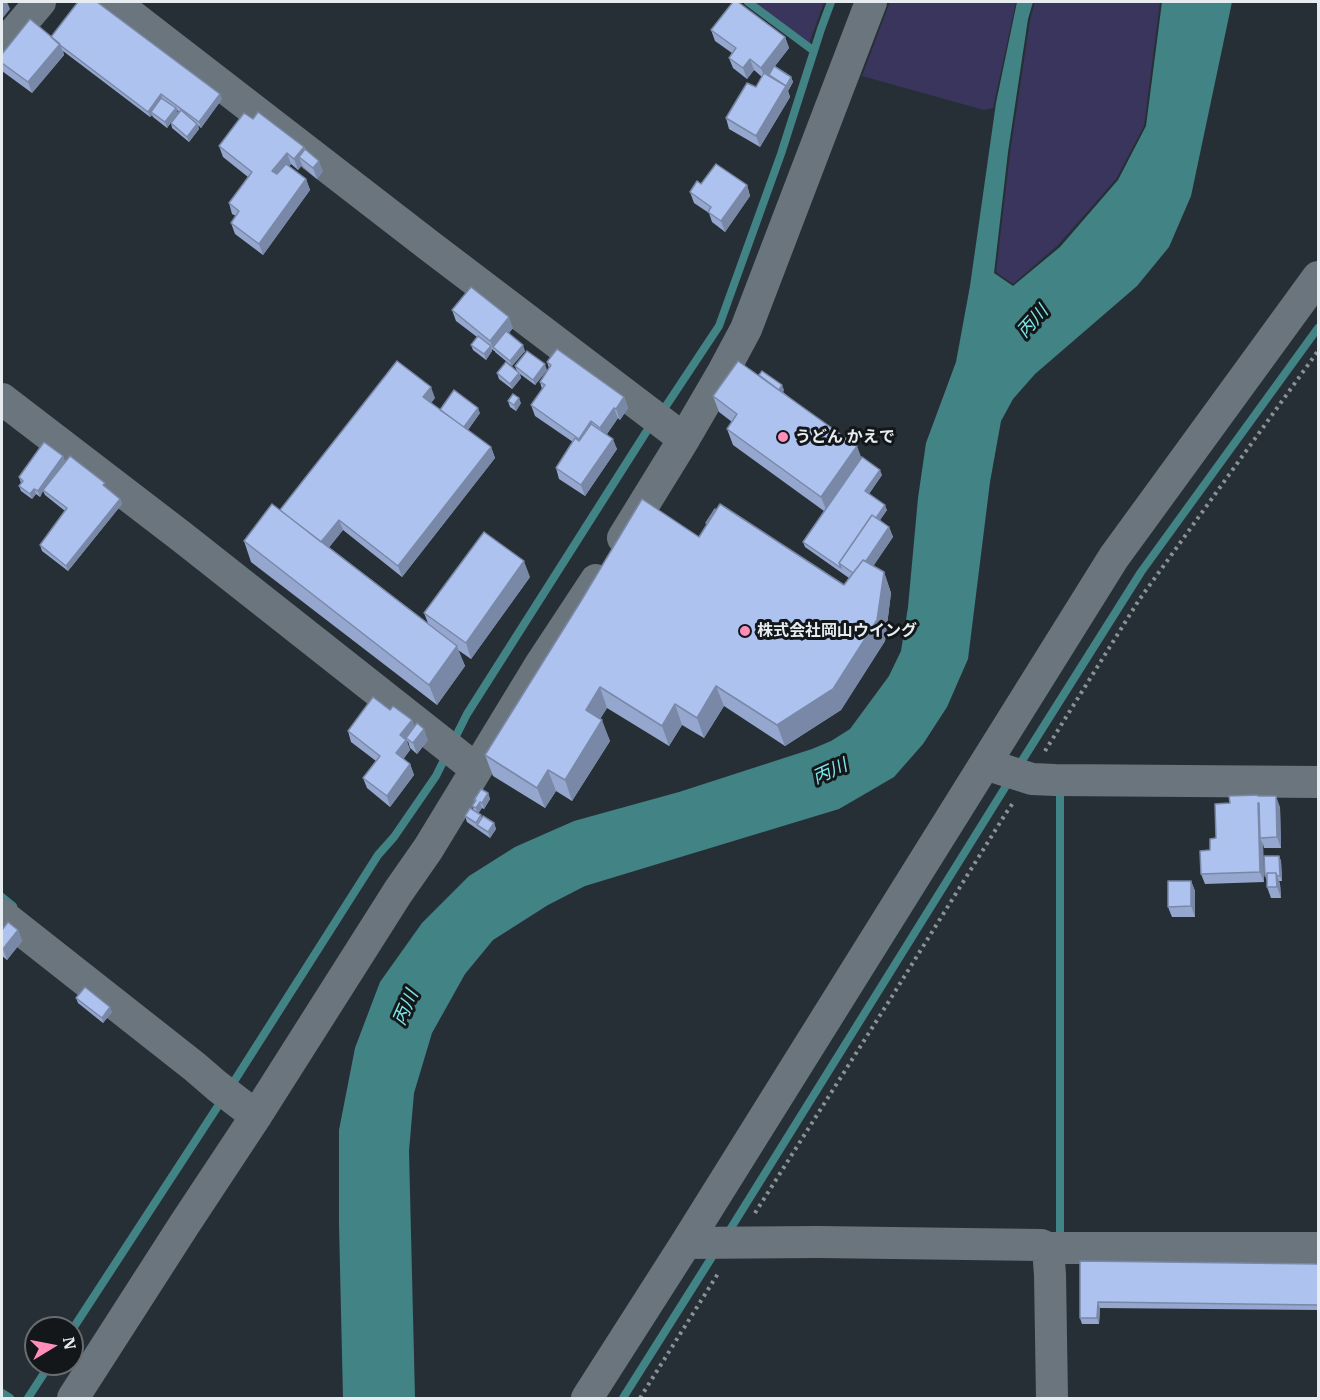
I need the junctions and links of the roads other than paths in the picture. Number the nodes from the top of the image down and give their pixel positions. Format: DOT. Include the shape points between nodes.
graph roads {
  1 [pos="40,2"];
  2 [pos="114,2"];
  3 [pos="871,2"];
  4 [pos="2,47"];
  5 [pos="1318,277"];
  6 [pos="2,399"];
  7 [pos="665,425"];
  8 [pos="459,756"];
  9 [pos="1030,772"];
  10 [pos="1318,782"];
  11 [pos="2,915"];
  12 [pos="238,1102"];
  13 [pos="725,1238"];
  14 [pos="1056,1248"];
  15 [pos="1318,1248"];
  16 [pos="73,1398"];
  17 [pos="587,1398"];
  18 [pos="1052,1398"];
  1 -- 4 [label="street"];
  2 -- 7 [label="street"];
  3 -- 7 [label="street" via="746,329 728,364"];
  5 -- 9 [label="street" via="1114,557"];
  6 -- 8 [label="street"];
  7 -- 8 [label="street" via="605,565 540,665"];
  8 -- 12 [label="street" via="428,849"];
  9 -- 10 [label="street"];
  9 -- 13 [label="street"];
  11 -- 12 [label="street"];
  12 -- 16 [label="street" via="184,1225"];
  13 -- 14 [label="street"];
  13 -- 17 [label="street"];
  14 -- 15 [label="street"];
  14 -- 18 [label="street" via="1050,1275"];
}
